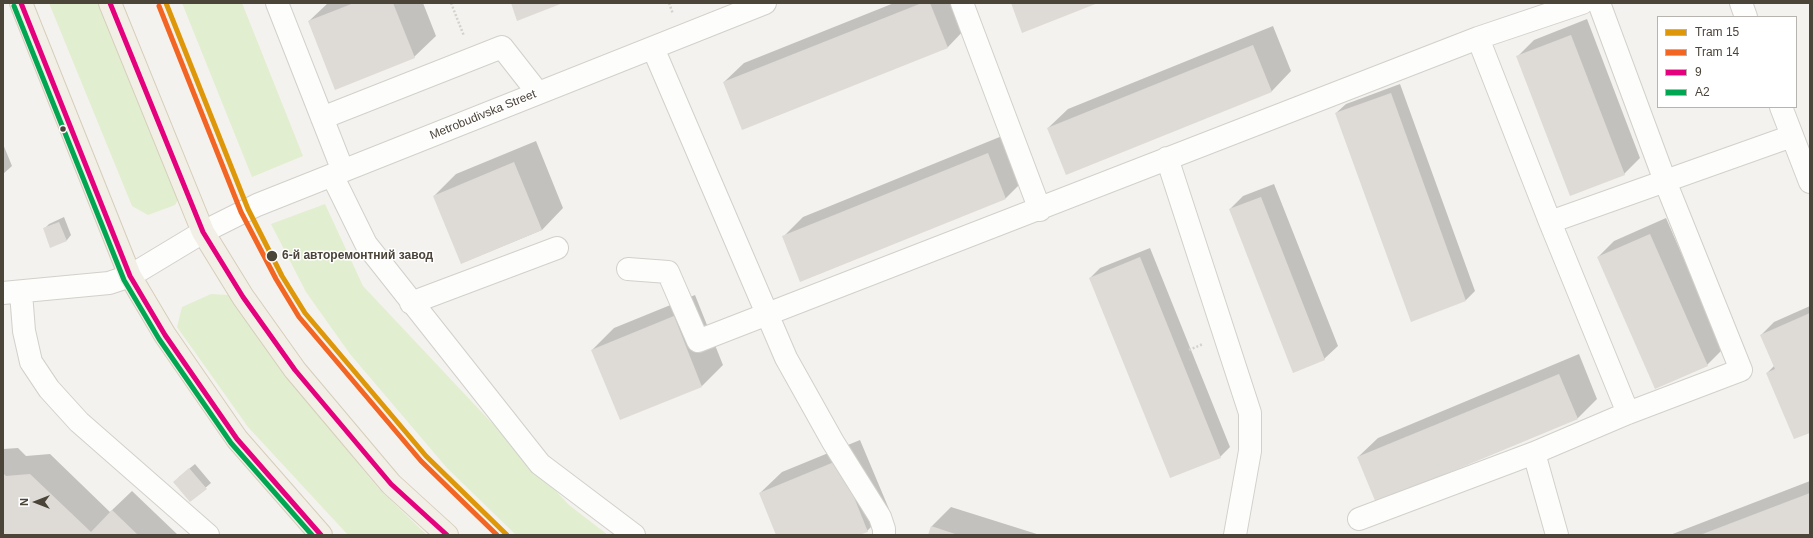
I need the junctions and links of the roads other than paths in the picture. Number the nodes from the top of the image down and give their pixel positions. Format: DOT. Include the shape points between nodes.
graph roads {
  1 [pos="21,3"];
  2 [pos="110,3"];
  3 [pos="277,3"];
  4 [pos="765,3"];
  5 [pos="962,3"];
  6 [pos="1582,3"];
  7 [pos="1599,3"];
  8 [pos="1741,3"];
  9 [pos="1746,16"];
  10 [pos="1478,38"];
  11 [pos="653,48"];
  12 [pos="538,93"];
  13 [pos="1781,108"];
  14 [pos="322,118"];
  15 [pos="1792,136"];
  16 [pos="1167,158"];
  17 [pos="337,173"];
  18 [pos="1665,181"];
  19 [pos="1810,182"];
  20 [pos="1040,210"];
  21 [pos="1550,222"];
  22 [pos="203,232"];
  23 [pos="557,248"];
  24 [pos="628,269"];
  25 [pos="130,276"];
  26 [pos="12,293"];
  27 [pos="411,303"];
  28 [pos="768,315"];
  29 [pos="1628,413"];
  30 [pos="1534,453"];
  31 [pos="1359,519"];
  32 [pos="208,535"];
  33 [pos="321,535"];
  34 [pos="447,535"];
  35 [pos="634,535"];
  36 [pos="884,535"];
  37 [pos="1235,535"];
  38 [pos="1557,535"];
  1 -- 25 [label="main road"];
  2 -- 22 [label="main road"];
  3 -- 14 [label="street"];
  4 -- 11 [label="street, Metrobudivska Street"];
  5 -- 20 [label="street"];
  6 -- 10 [label="street"];
  7 -- 18 [label="street"];
  8 -- 9 [label="street"];
  10 -- 16 [label="street"];
  10 -- 21 [label="street"];
  11 -- 12 [label="street, Metrobudivska Street"];
  11 -- 28 [label="street"];
  12 -- 14 [label="street" via="502,47"];
  12 -- 17 [label="street, Metrobudivska Street"];
  13 -- 15 [label="street"];
  14 -- 17 [label="street"];
  15 -- 18 [label="street"];
  15 -- 19 [label="street"];
  16 -- 20 [label="street"];
  16 -- 37 [label="street" via="1250,413 1250,451"];
  17 -- 22 [label="street, Metrobudivska Street" via="257,205"];
  17 -- 27 [label="street" via="366,244"];
  18 -- 21 [label="street"];
  18 -- 29 [label="street" via="1741,370"];
  20 -- 28 [label="street"];
  21 -- 29 [label="street"];
  22 -- 25 [label="street, Metrobudivska Street"];
  22 -- 34 [label="main road" via="243,297 295,370 391,484"];
  23 -- 27 [label="street"];
  24 -- 28 [label="street" via="668,272 698,341"];
  25 -- 26 [label="street, Metrobudivska Street" via="109,283"];
  25 -- 33 [label="main road" via="165,335 237,439"];
  26 -- 32 [label="street" via="31,362 49,389 79,422"];
  27 -- 35 [label="street" via="540,464"];
  28 -- 36 [label="street" via="786,358 833,442 880,517"];
  29 -- 30 [label="street"];
  30 -- 31 [label="street"];
  30 -- 38 [label="street"];
}
